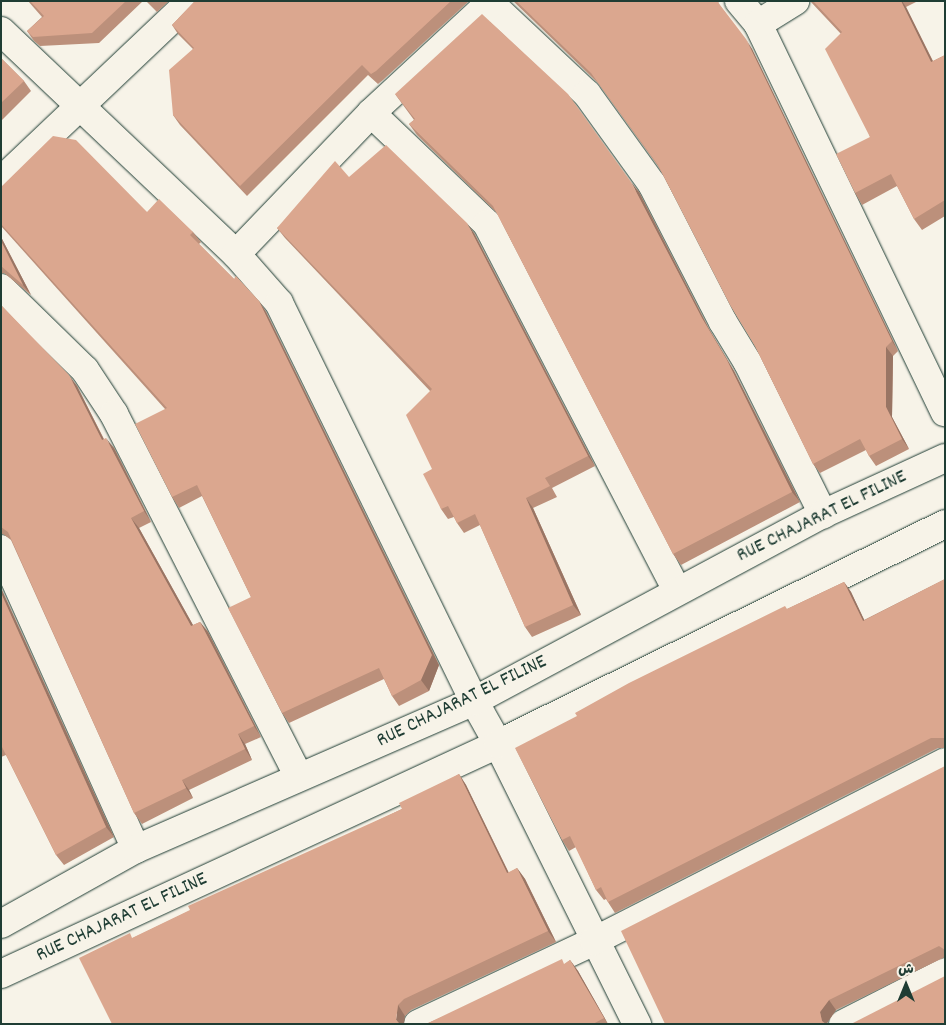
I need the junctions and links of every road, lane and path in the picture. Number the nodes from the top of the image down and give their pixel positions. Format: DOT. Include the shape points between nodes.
graph roads {
  1 [pos="191,1"];
  2 [pos="739,1"];
  3 [pos="795,1"];
  4 [pos="491,2"];
  5 [pos="758,24"];
  6 [pos="1,31"];
  7 [pos="79,108"];
  8 [pos="371,113"];
  9 [pos="1,181"];
  10 [pos="236,254"];
  11 [pos="1,288"];
  12 [pos="945,412"];
  13 [pos="945,458"];
  14 [pos="823,514"];
  15 [pos="945,524"];
  16 [pos="1,550"];
  17 [pos="677,591"];
  18 [pos="474,701"];
  19 [pos="498,744"];
  20 [pos="945,762"];
  21 [pos="299,778"];
  22 [pos="136,849"];
  23 [pos="1,924"];
  24 [pos="594,941"];
  25 [pos="945,972"];
  26 [pos="1,974"];
  27 [pos="418,1024"];
  28 [pos="637,1024"];
  29 [pos="844,1024"];
  1 -- 7 [label="street"];
  2 -- 5 [label="street"];
  3 -- 5 [label="street"];
  4 -- 8 [label="street"];
  4 -- 14 [label="street" via="587,94 652,184 723,322 748,363"];
  5 -- 12 [label="street"];
  6 -- 7 [label="street"];
  7 -- 9 [label="street"];
  7 -- 10 [label="street"];
  8 -- 10 [label="street"];
  8 -- 17 [label="street" via="487,224"];
  10 -- 18 [label="street" via="279,303"];
  11 -- 21 [label="street" via="85,370 114,414"];
  13 -- 14 [label="street, RUE CHAJARAT EL FILINE"];
  14 -- 17 [label="street, RUE CHAJARAT EL FILINE"];
  15 -- 19 [label="street, RUE CHAJARAT EL FILINE"];
  16 -- 22 [label="street"];
  17 -- 18 [label="street, RUE CHAJARAT EL FILINE"];
  18 -- 19 [label="street"];
  18 -- 21 [label="street, RUE CHAJARAT EL FILINE"];
  19 -- 24 [label="street"];
  19 -- 26 [label="street, RUE CHAJARAT EL FILINE"];
  20 -- 24 [label="street"];
  21 -- 22 [label="street, RUE CHAJARAT EL FILINE"];
  22 -- 23 [label="street, RUE CHAJARAT EL FILINE"];
  24 -- 27 [label="street"];
  24 -- 28 [label="street"];
  25 -- 29 [label="street"];
}
